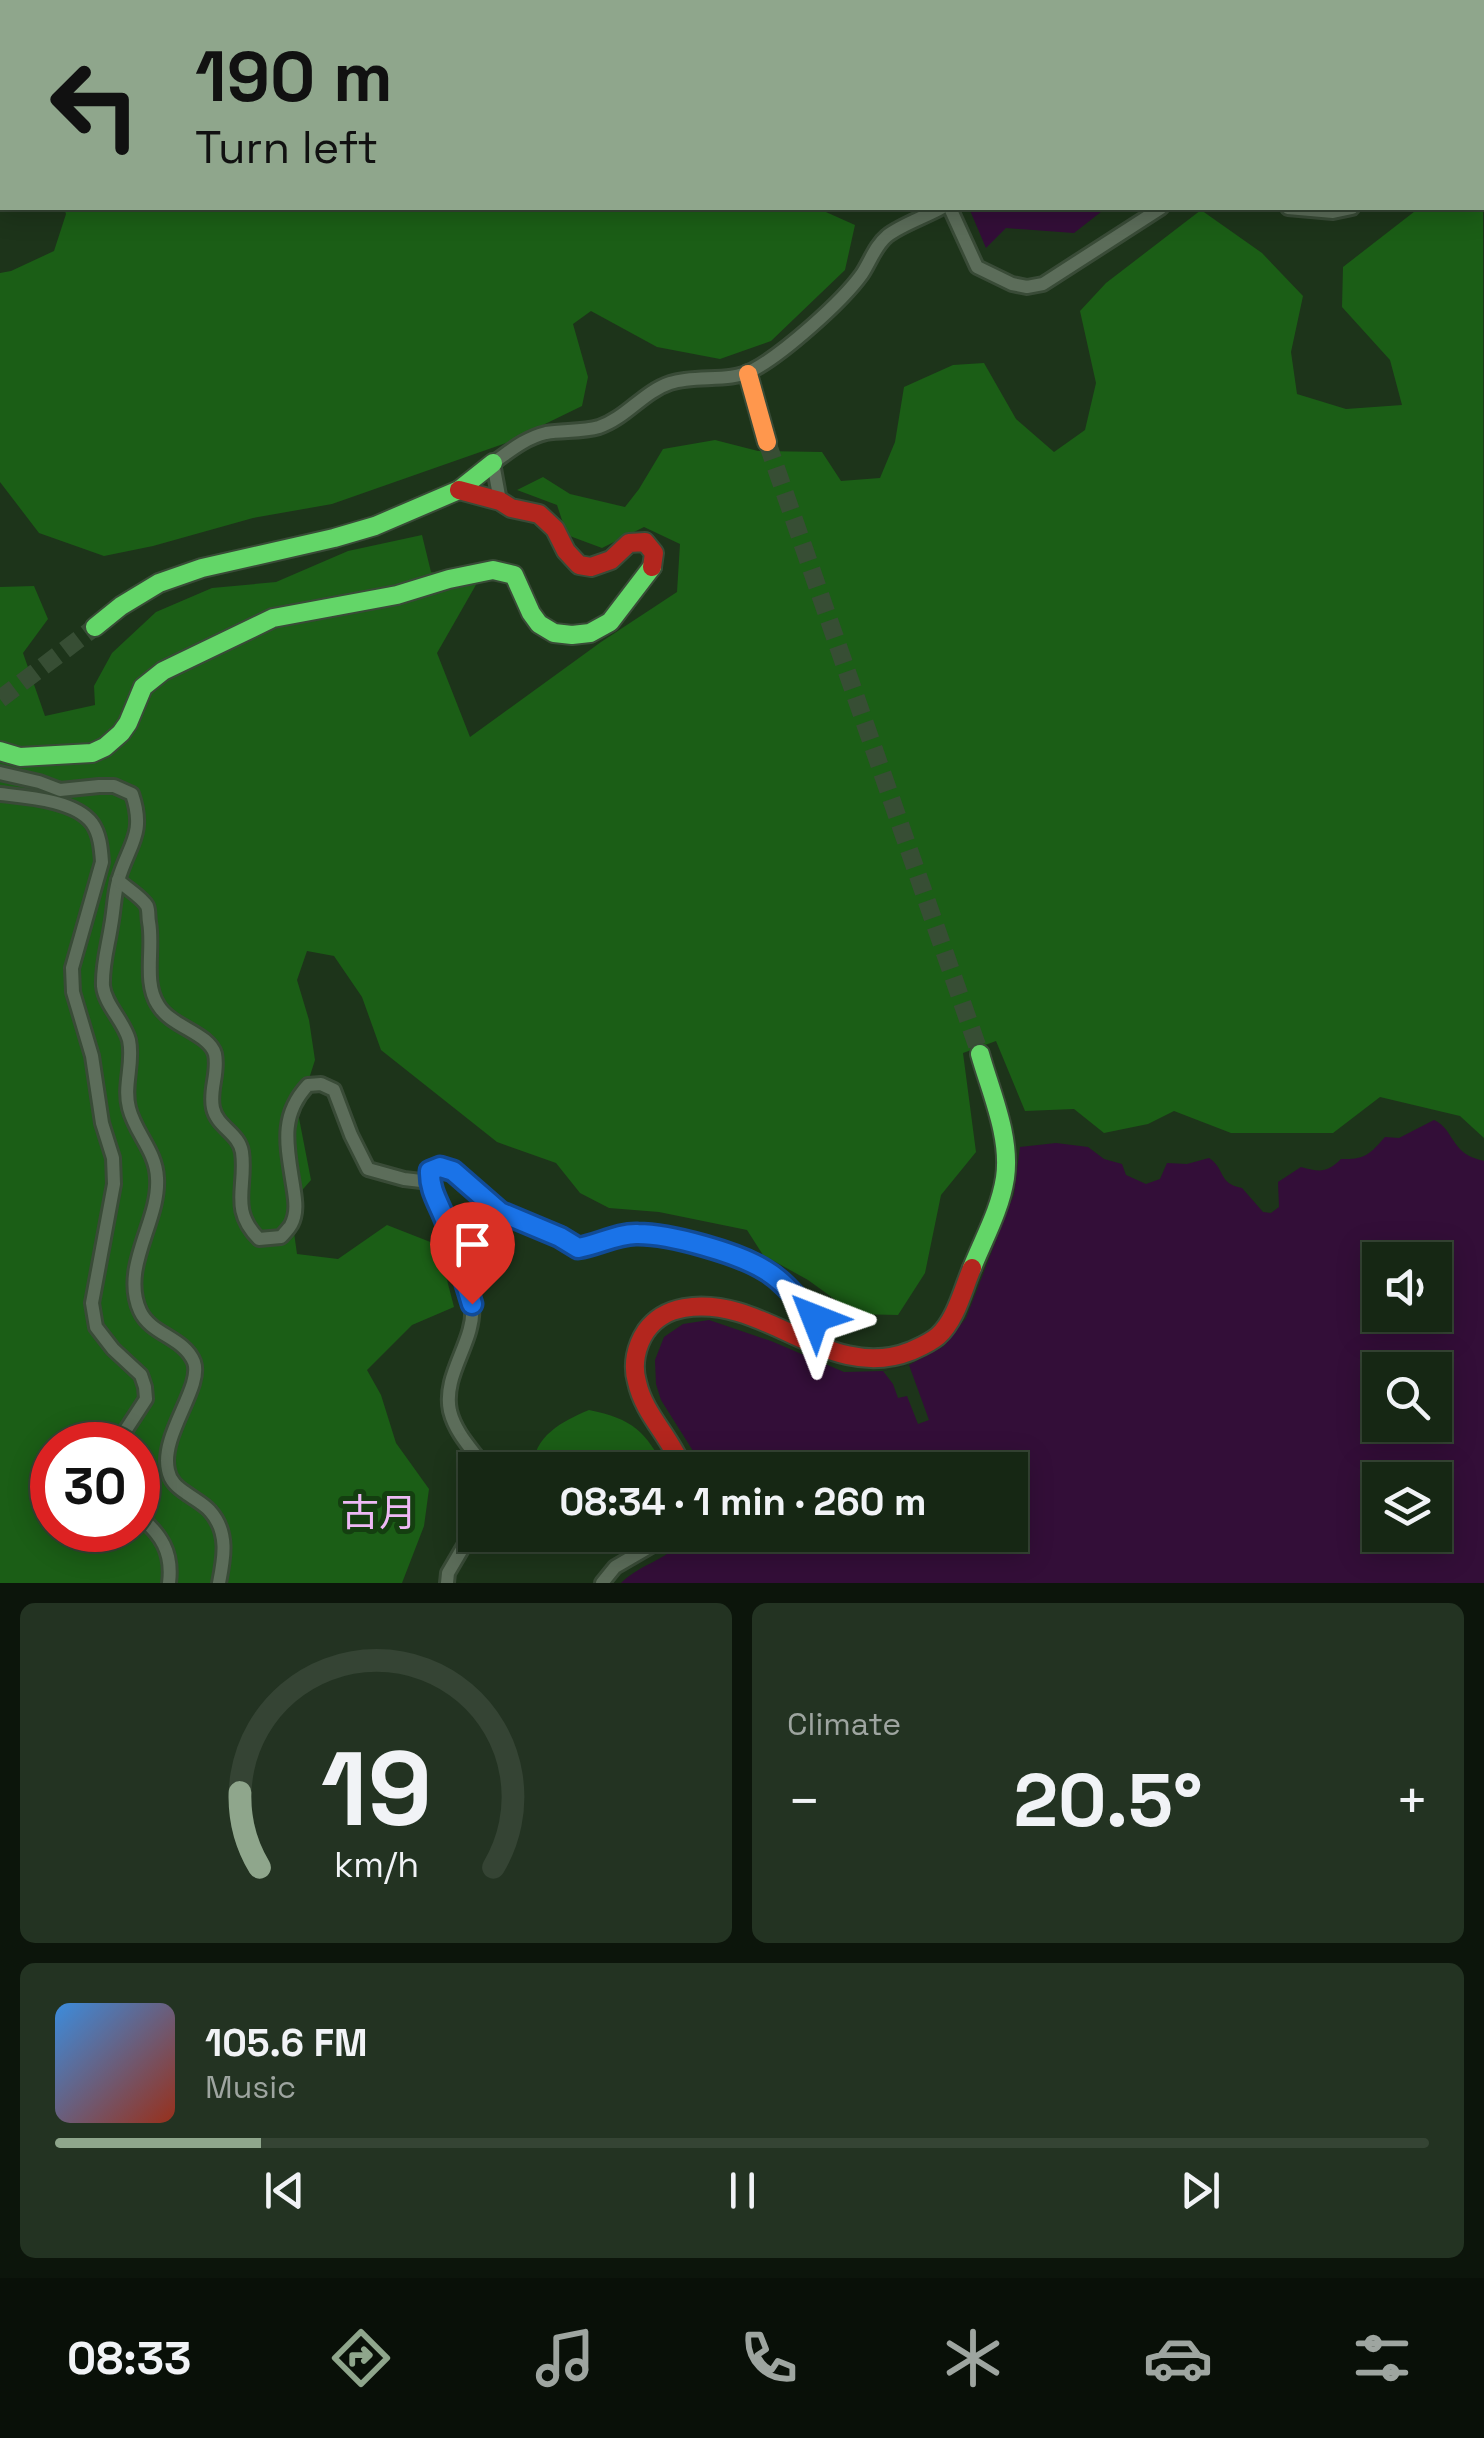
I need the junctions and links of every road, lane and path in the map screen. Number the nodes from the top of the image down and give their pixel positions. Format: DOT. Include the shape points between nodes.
graph roads {
  1 [pos="938,210"];
  2 [pos="951,210"];
  3 [pos="1158,210"];
  4 [pos="1310,210"];
  5 [pos="1342,210"];
  6 [pos="748,374"];
  7 [pos="767,442"];
  8 [pos="493,463"];
  9 [pos="458,490"];
  10 [pos="500,502"];
  11 [pos="94,627"];
  12 [pos="0,750"];
  13 [pos="0,773"];
  14 [pos="0,794"];
  15 [pos="118,880"];
  16 [pos="980,1054"];
  17 [pos="430,1182"];
  18 [pos="818,1344"];
  19 [pos="131,1422"];
  20 [pos="473,1452"];
  21 [pos="676,1452"];
  22 [pos="160,1537"];
  23 [pos="460,1552"];
  24 [pos="640,1552"];
  25 [pos="169,1583"];
  26 [pos="219,1583"];
  27 [pos="447,1583"];
  28 [pos="602,1583"];
  1 -- 6 [label="street" via="887,236 861,276 813,325"];
  2 -- 3 [label="street" via="977,266 1027,288"];
  4 -- 5 [label="street"];
  6 -- 7 [label="street"];
  6 -- 8 [label="street" via="670,383 616,419 522,442"];
  8 -- 9 [label="street"];
  8 -- 10 [label="street"];
  9 -- 10 [label="street"];
  9 -- 11 [label="street" via="375,526 159,583"];
  10 -- 12 [label="street" via="538,514 579,565 611,560 629,543 645,542 656,559 607,624 588,633 563,636 542,628 514,575 493,570 274,618 163,671 144,687 121,734 92,754 20,757"];
  13 -- 15 [label="street" via="60,790 114,786 132,794 137,834"];
  14 -- 19 [label="street" via="75,808 92,822 101,844 72,980 114,1184 92,1303 96,1326 146,1387"];
  15 -- 17 [label="street" via="146,906 156,1004 214,1051 212,1106 242,1150 240,1198 246,1226 258,1239 281,1237 291,1225 297,1206 286,1143 290,1111 308,1084 334,1090 368,1169"];
  15 -- 26 [label="street" via="103,990 129,1038 130,1111 158,1176 134,1287 152,1328 183,1346 195,1364 167,1466 175,1485 210,1510 220,1526 225,1545"];
  16 -- 18 [label="street" via="1006,1161 1003,1188 940,1335 902,1357 870,1360"];
  17 -- 18 [label="street" via="430,1171 453,1171 500,1212 578,1248 637,1234 699,1244 766,1270 815,1318"];
  17 -- 20 [label="street" via="472,1304 448,1396 450,1413"];
  18 -- 21 [label="street" via="725,1306 690,1303 663,1314 644,1331 635,1382"];
  22 -- 25 [label="street"];
  23 -- 27 [label="street"];
  24 -- 28 [label="street"];
}
